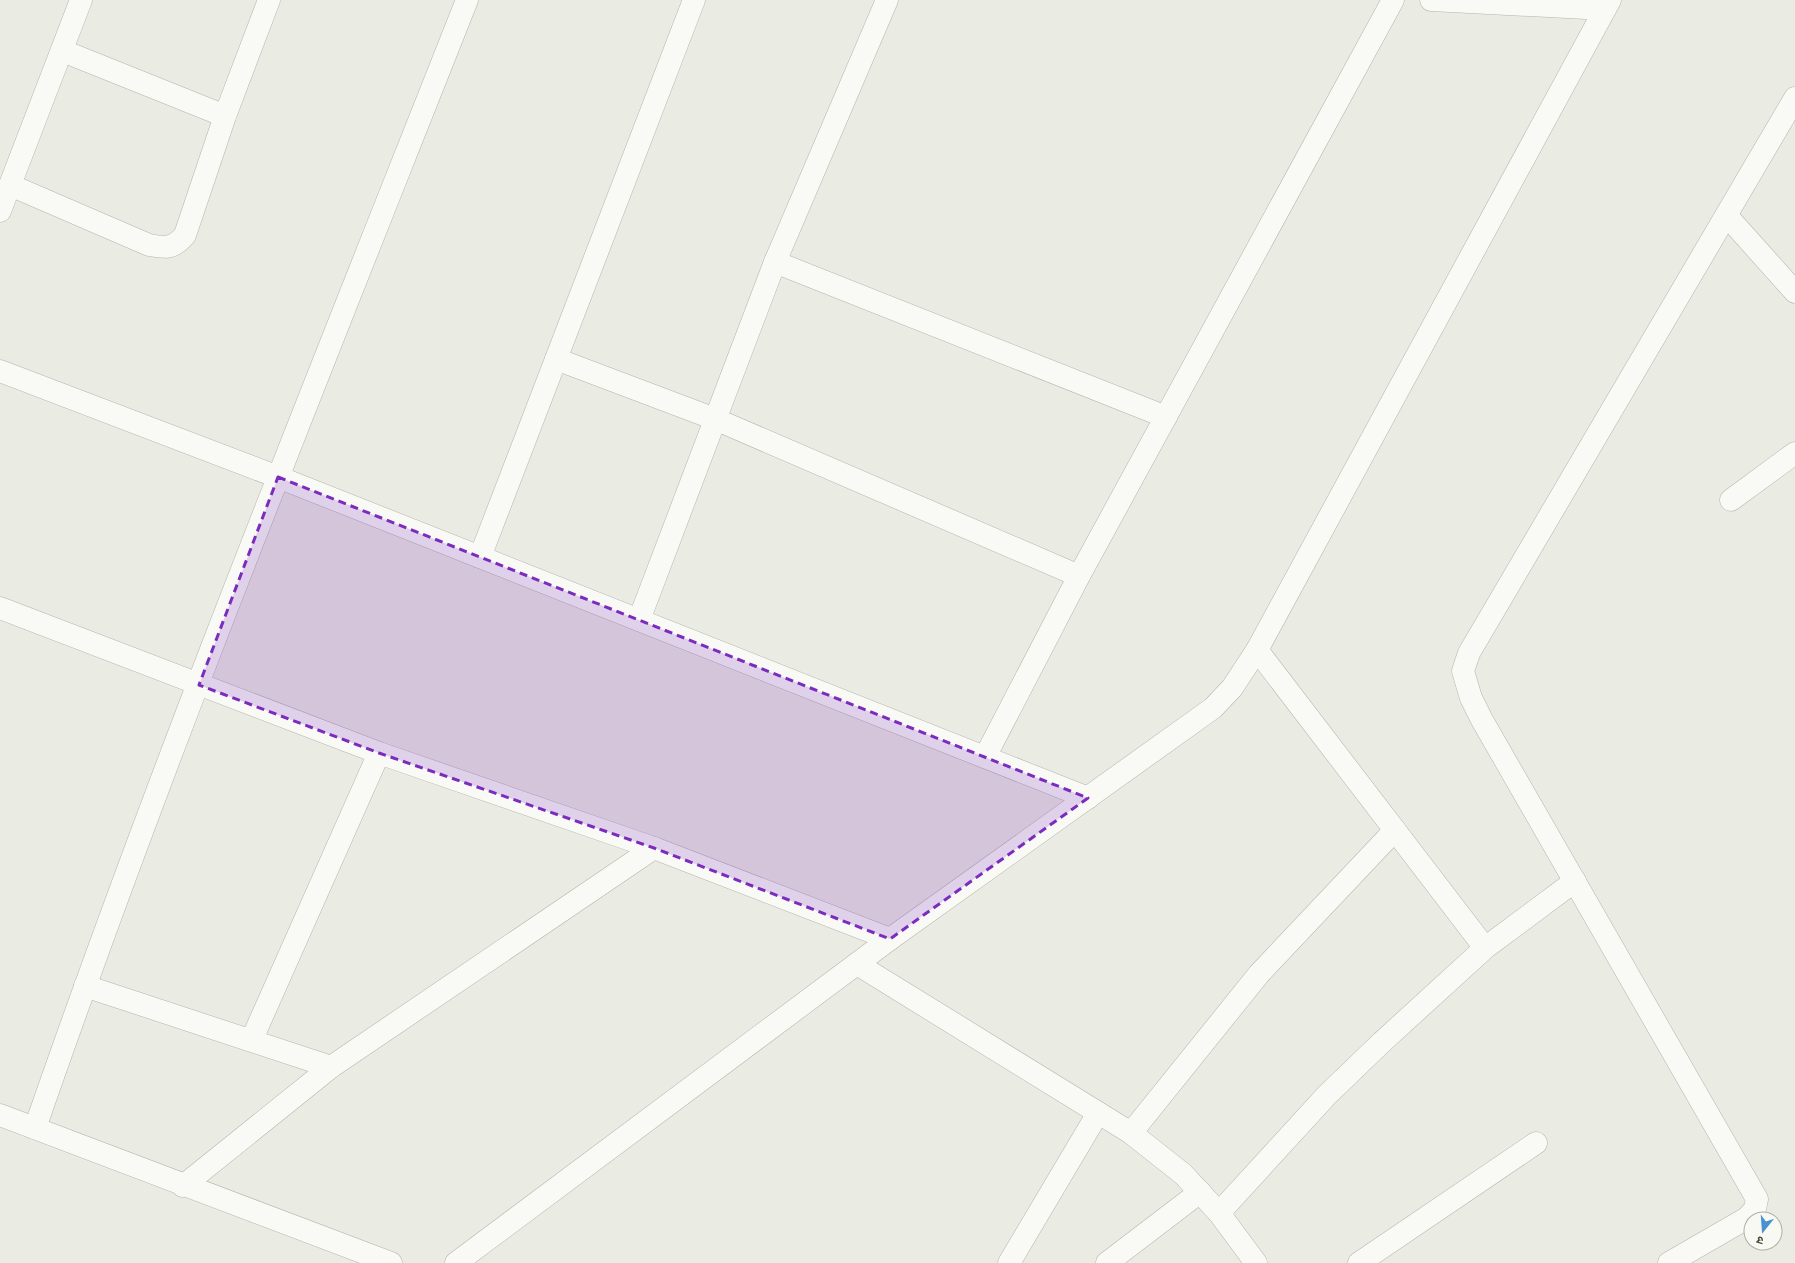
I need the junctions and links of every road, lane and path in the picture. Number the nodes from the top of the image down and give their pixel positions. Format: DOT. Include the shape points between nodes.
graph roads {
  1 [pos="81,0"];
  2 [pos="269,0"];
  3 [pos="467,0"];
  4 [pos="694,0"];
  5 [pos="887,0"];
  6 [pos="1393,0"];
  7 [pos="1431,0"];
  8 [pos="1608,4"];
  9 [pos="63,51"];
  10 [pos="1795,98"];
  11 [pos="225,116"];
  12 [pos="10,185"];
  13 [pos="0,211"];
  14 [pos="1727,216"];
  15 [pos="775,262"];
  16 [pos="1795,292"];
  17 [pos="556,359"];
  18 [pos="0,370"];
  19 [pos="1166,417"];
  20 [pos="715,419"];
  21 [pos="1795,453"];
  22 [pos="278,477"];
  23 [pos="1731,500"];
  24 [pos="480,557"];
  25 [pos="1079,576"];
  26 [pos="0,608"];
  27 [pos="639,620"];
  28 [pos="1257,650"];
  29 [pos="199,685"];
  30 [pos="379,753"];
  31 [pos="985,757"];
  32 [pos="1088,798"];
  33 [pos="1395,830"];
  34 [pos="654,848"];
  35 [pos="1575,881"];
  36 [pos="890,939"];
  37 [pos="1485,948"];
  38 [pos="857,964"];
  39 [pos="85,986"];
  40 [pos="252,1039"];
  41 [pos="331,1067"];
  42 [pos="1098,1113"];
  43 [pos="0,1115"];
  44 [pos="36,1128"];
  45 [pos="1131,1133"];
  46 [pos="1536,1143"];
  47 [pos="183,1186"];
  48 [pos="1200,1192"];
  49 [pos="1219,1213"];
  50 [pos="391,1263"];
  51 [pos="456,1263"];
  52 [pos="1009,1263"];
  53 [pos="1107,1263"];
  54 [pos="1256,1263"];
  55 [pos="1359,1263"];
  56 [pos="1669,1263"];
  1 -- 9 [label="street"];
  2 -- 11 [label="street"];
  3 -- 22 [label="street"];
  4 -- 17 [label="street"];
  5 -- 15 [label="street"];
  6 -- 19 [label="street"];
  7 -- 8 [label="street"];
  8 -- 28 [label="street"];
  9 -- 11 [label="street"];
  9 -- 12 [label="street"];
  10 -- 14 [label="street"];
  11 -- 12 [label="street" via="185,236 177,245 149,245"];
  12 -- 13 [label="street"];
  14 -- 16 [label="street"];
  14 -- 35 [label="street" via="1468,653 1463,671 1471,698 1482,720"];
  15 -- 19 [label="street"];
  15 -- 20 [label="street"];
  17 -- 20 [label="street"];
  17 -- 24 [label="street"];
  18 -- 22 [label="street"];
  19 -- 25 [label="street"];
  20 -- 25 [label="street"];
  20 -- 27 [label="street"];
  21 -- 23 [label="street"];
  22 -- 24 [label="street"];
  22 -- 29 [label="street"];
  24 -- 27 [label="street"];
  25 -- 31 [label="street"];
  26 -- 29 [label="street"];
  27 -- 31 [label="street"];
  28 -- 32 [label="street" via="1232,688 1213,708"];
  28 -- 33 [label="street"];
  29 -- 30 [label="street"];
  29 -- 39 [label="street"];
  30 -- 34 [label="street"];
  30 -- 40 [label="street"];
  31 -- 32 [label="street"];
  32 -- 36 [label="street"];
  33 -- 37 [label="street"];
  33 -- 45 [label="street" via="1259,974"];
  34 -- 36 [label="street"];
  34 -- 41 [label="street"];
  35 -- 37 [label="street"];
  35 -- 56 [label="street" via="1757,1199 1755,1209 1747,1218"];
  36 -- 38 [label="street"];
  37 -- 49 [label="street" via="1333,1090"];
  38 -- 42 [label="street"];
  38 -- 51 [label="street"];
  39 -- 40 [label="street"];
  39 -- 44 [label="street"];
  40 -- 41 [label="street"];
  41 -- 47 [label="street"];
  42 -- 45 [label="street"];
  42 -- 52 [label="street"];
  43 -- 44 [label="street"];
  44 -- 47 [label="street"];
  45 -- 48 [label="street" via="1183,1174"];
  46 -- 55 [label="street"];
  47 -- 50 [label="street"];
  48 -- 49 [label="street"];
  48 -- 53 [label="street"];
  49 -- 54 [label="street"];
}
